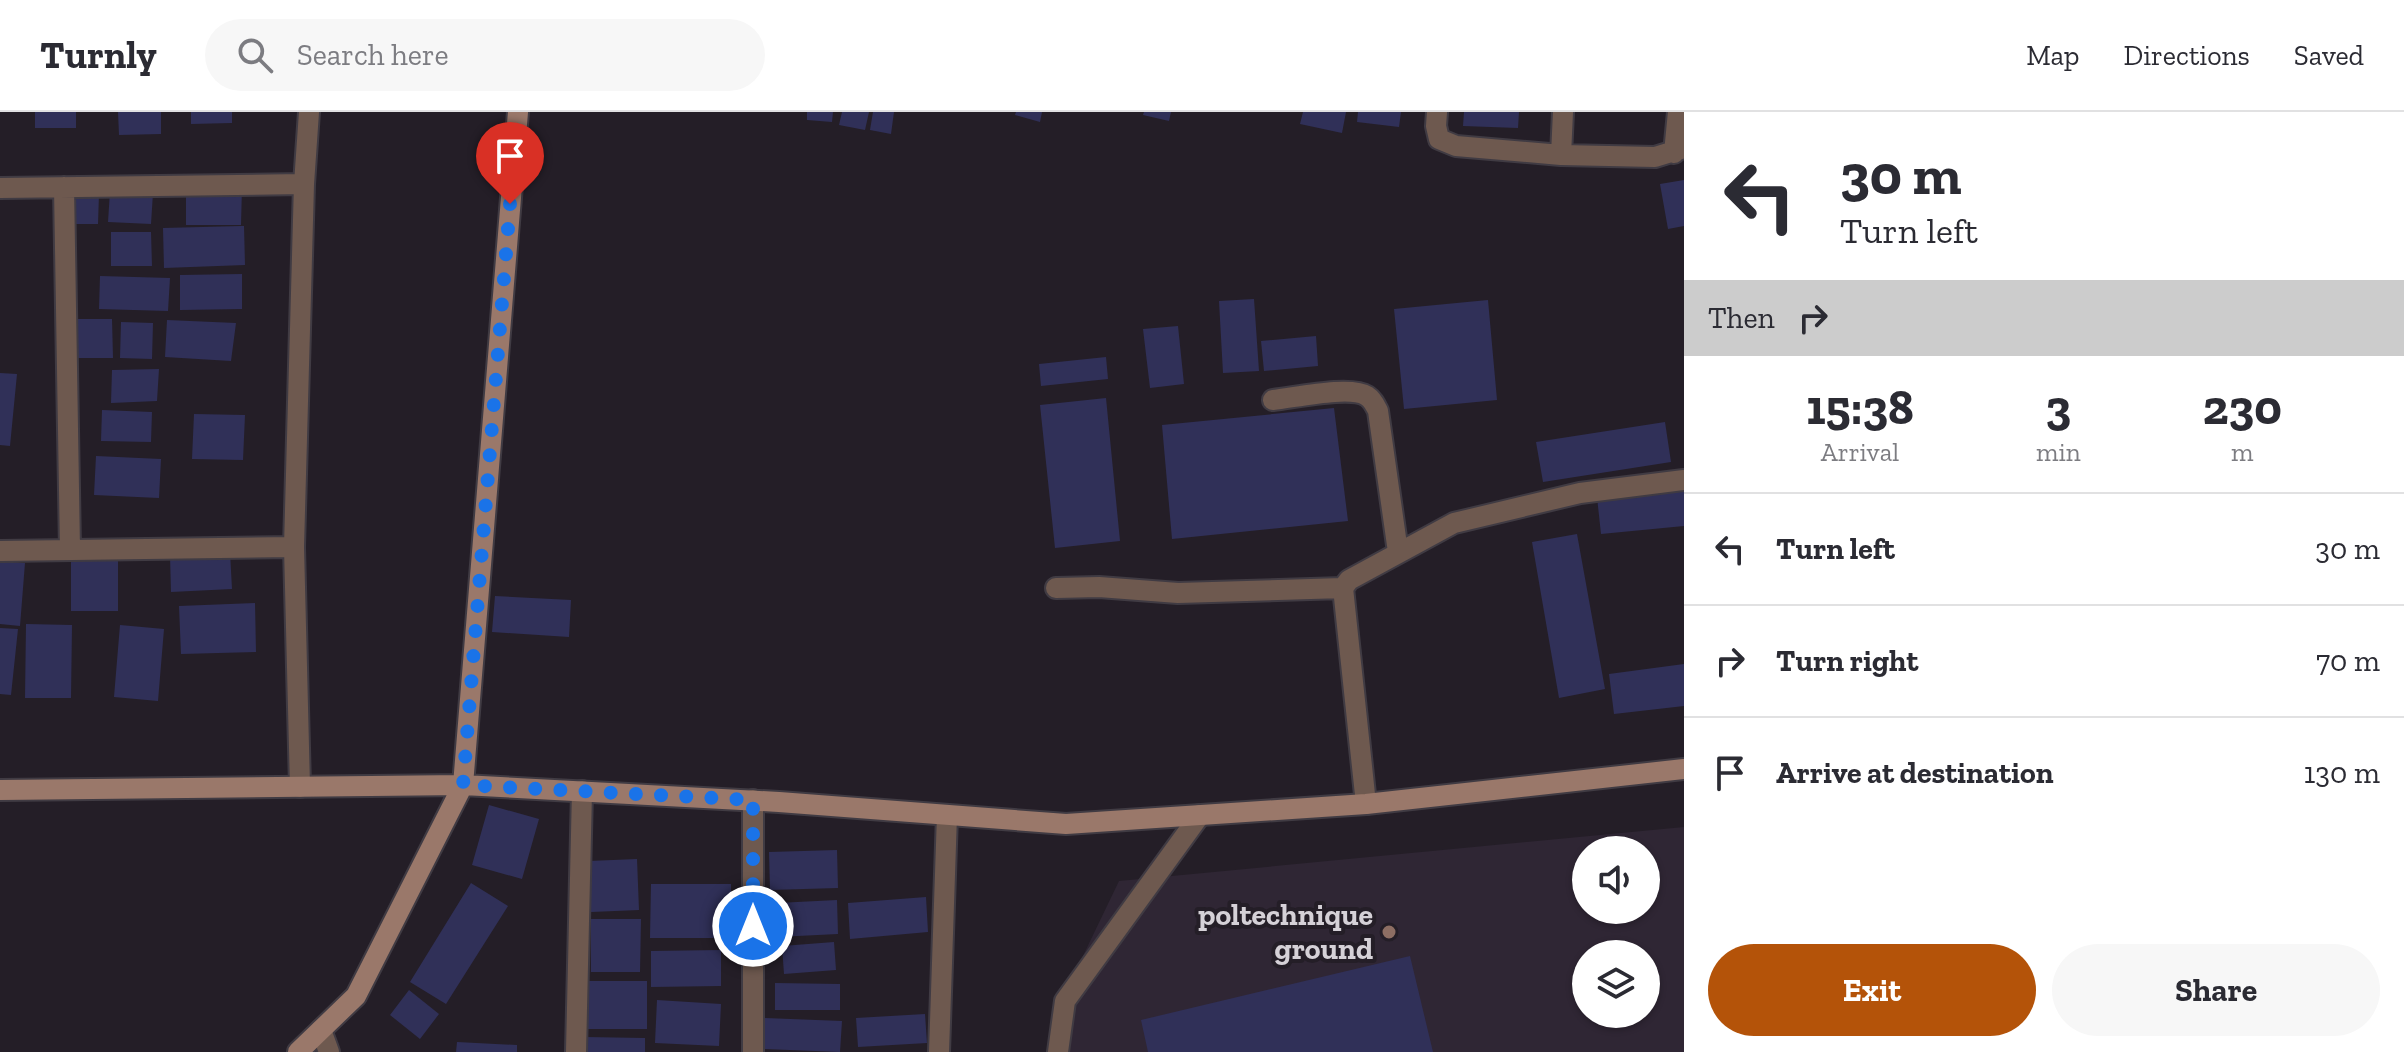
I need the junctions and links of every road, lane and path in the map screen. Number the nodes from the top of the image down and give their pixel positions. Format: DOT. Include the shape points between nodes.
graph roads {
  1 [pos="309,112"];
  2 [pos="518,112"];
  3 [pos="1437,112"];
  4 [pos="1563,112"];
  5 [pos="1678,112"];
  6 [pos="1679,150"];
  7 [pos="1561,155"];
  8 [pos="304,184"];
  9 [pos="64,187"];
  10 [pos="0,188"];
  11 [pos="1273,400"];
  12 [pos="1684,480"];
  13 [pos="294,547"];
  14 [pos="70,550"];
  15 [pos="0,551"];
  16 [pos="1398,552"];
  17 [pos="1056,588"];
  18 [pos="1343,588"];
  19 [pos="1684,769"];
  20 [pos="463,785"];
  21 [pos="300,787"];
  22 [pos="0,790"];
  23 [pos="582,791"];
  24 [pos="753,800"];
  25 [pos="1366,804"];
  26 [pos="947,815"];
  27 [pos="1200,815"];
  28 [pos="321,1030"];
  29 [pos="298,1052"];
  30 [pos="329,1052"];
  31 [pos="576,1052"];
  32 [pos="753,1052"];
  33 [pos="939,1052"];
  34 [pos="1058,1052"];
  1 -- 8 [label="street"];
  2 -- 20 [label="main road"];
  3 -- 7 [label="street" via="1439,139 1456,146"];
  4 -- 7 [label="street"];
  5 -- 6 [label="street"];
  6 -- 7 [label="street" via="1655,157"];
  8 -- 9 [label="street"];
  8 -- 13 [label="street"];
  9 -- 10 [label="street"];
  9 -- 14 [label="street"];
  11 -- 16 [label="street" via="1348,392 1374,402"];
  12 -- 16 [label="street" via="1580,493 1487,514 1454,523"];
  13 -- 14 [label="street"];
  13 -- 21 [label="street"];
  14 -- 15 [label="street"];
  16 -- 18 [label="street"];
  17 -- 18 [label="street" via="1178,593"];
  18 -- 25 [label="street"];
  19 -- 25 [label="main road"];
  20 -- 21 [label="main road"];
  20 -- 23 [label="main road"];
  20 -- 28 [label="main road" via="356,996"];
  21 -- 22 [label="main road"];
  23 -- 24 [label="main road"];
  23 -- 31 [label="street"];
  24 -- 26 [label="main road"];
  24 -- 32 [label="street"];
  25 -- 27 [label="main road"];
  26 -- 27 [label="main road" via="1066,824"];
  26 -- 33 [label="street"];
  27 -- 34 [label="street" via="1065,1001"];
  28 -- 29 [label="main road"];
  28 -- 30 [label="street"];
}
